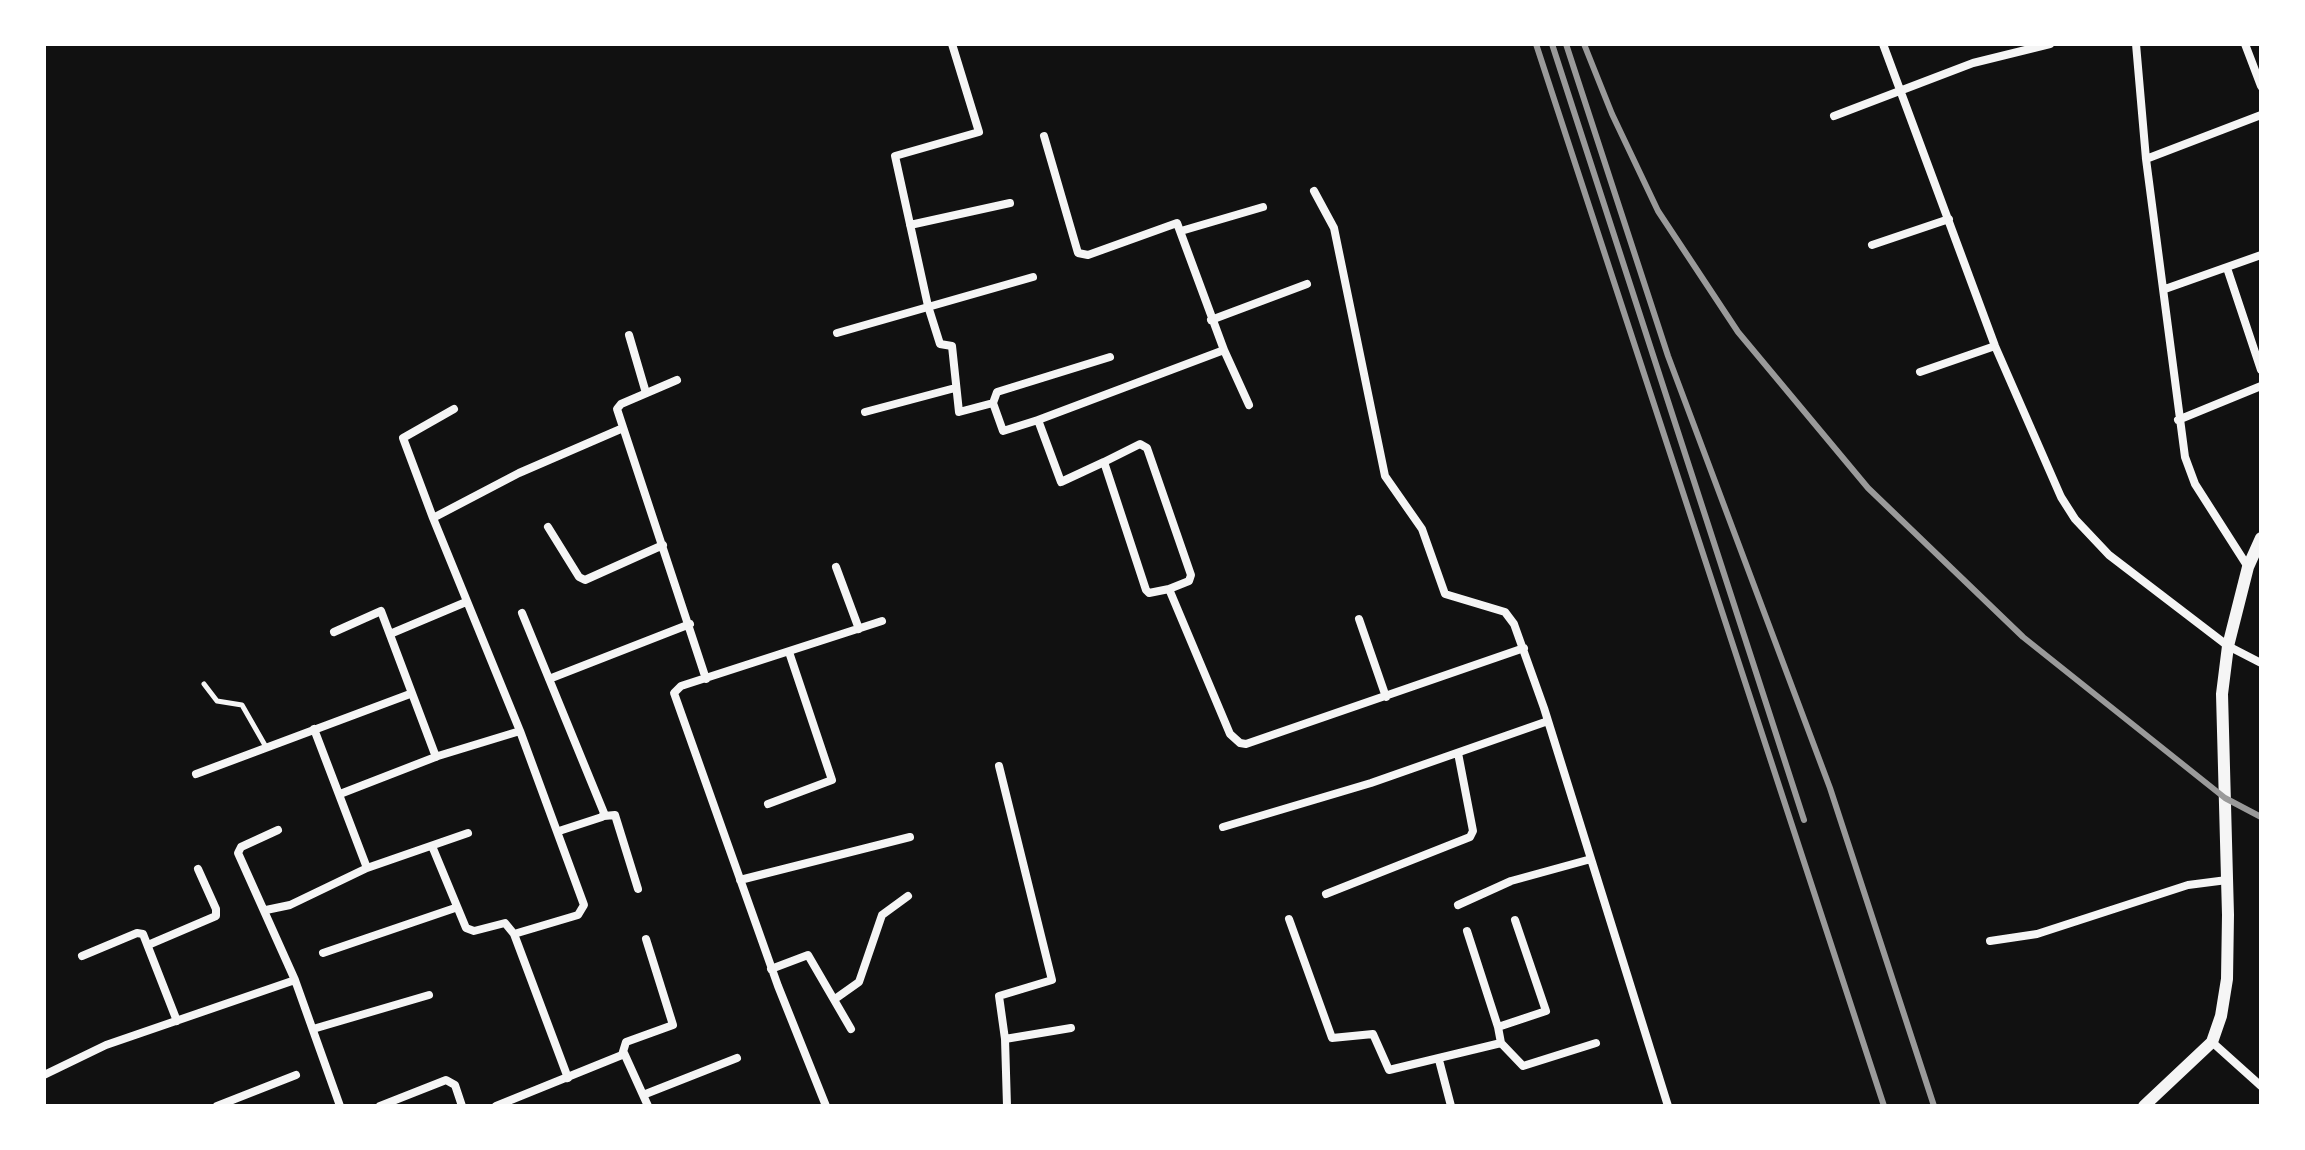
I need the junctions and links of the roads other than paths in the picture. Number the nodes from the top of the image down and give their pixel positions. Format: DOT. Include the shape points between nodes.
graph roads {
  1 [pos="952,44"];
  2 [pos="1883,44"];
  3 [pos="2050,44"];
  4 [pos="2136,44"];
  5 [pos="2245,44"];
  6 [pos="2261,86"];
  7 [pos="1900,91"];
  8 [pos="2261,115"];
  9 [pos="1834,116"];
  10 [pos="1044,136"];
  11 [pos="2146,159"];
  12 [pos="1314,191"];
  13 [pos="1010,203"];
  14 [pos="1263,207"];
  15 [pos="1949,219"];
  16 [pos="910,225"];
  17 [pos="1181,231"];
  18 [pos="1872,245"];
  19 [pos="2261,255"];
  20 [pos="2227,268"];
  21 [pos="1033,277"];
  22 [pos="1307,284"];
  23 [pos="2165,289"];
  24 [pos="928,306"];
  25 [pos="1211,320"];
  26 [pos="837,333"];
  27 [pos="629,335"];
  28 [pos="1995,346"];
  29 [pos="1224,350"];
  30 [pos="1110,357"];
  31 [pos="2261,370"];
  32 [pos="1920,372"];
  33 [pos="677,380"];
  34 [pos="2261,386"];
  35 [pos="955,388"];
  36 [pos="646,393"];
  37 [pos="993,403"];
  38 [pos="1249,405"];
  39 [pos="454,409"];
  40 [pos="865,412"];
  41 [pos="1038,420"];
  42 [pos="2178,420"];
  43 [pos="623,428"];
  44 [pos="1104,462"];
  45 [pos="433,518"];
  46 [pos="548,527"];
  47 [pos="2261,538"];
  48 [pos="663,545"];
  49 [pos="2254,563"];
  50 [pos="836,567"];
  51 [pos="1169,589"];
  52 [pos="466,602"];
  53 [pos="522,613"];
  54 [pos="1359,619"];
  55 [pos="882,621"];
  56 [pos="690,624"];
  57 [pos="859,629"];
  58 [pos="334,632"];
  59 [pos="390,634"];
  60 [pos="2228,646"];
  61 [pos="1524,648"];
  62 [pos="789,652"];
  63 [pos="2261,663"];
  64 [pos="549,679"];
  65 [pos="706,679"];
  66 [pos="204,684"];
  67 [pos="410,694"];
  68 [pos="1386,697"];
  69 [pos="1548,721"];
  70 [pos="314,729"];
  71 [pos="520,731"];
  72 [pos="266,747"];
  73 [pos="1458,753"];
  74 [pos="436,757"];
  75 [pos="999,766"];
  76 [pos="196,774"];
  77 [pos="340,794"];
  78 [pos="768,804"];
  79 [pos="604,816"];
  80 [pos="1223,827"];
  81 [pos="278,830"];
  82 [pos="559,831"];
  83 [pos="468,833"];
  84 [pos="910,837"];
  85 [pos="432,846"];
  86 [pos="1591,859"];
  87 [pos="367,868"];
  88 [pos="198,869"];
  89 [pos="740,880"];
  90 [pos="2227,880"];
  91 [pos="638,889"];
  92 [pos="1326,894"];
  93 [pos="908,896"];
  94 [pos="1458,905"];
  95 [pos="455,908"];
  96 [pos="266,910"];
  97 [pos="1289,919"];
  98 [pos="1515,920"];
  99 [pos="1467,931"];
  100 [pos="514,934"];
  101 [pos="646,939"];
  102 [pos="1990,941"];
  103 [pos="148,945"];
  104 [pos="323,953"];
  105 [pos="82,956"];
  106 [pos="771,969"];
  107 [pos="295,980"];
  108 [pos="429,995"];
  109 [pos="835,999"];
  110 [pos="177,1021"];
  111 [pos="1498,1027"];
  112 [pos="1071,1028"];
  113 [pos="313,1029"];
  114 [pos="851,1029"];
  115 [pos="1005,1039"];
  116 [pos="2212,1042"];
  117 [pos="1501,1043"];
  118 [pos="1596,1043"];
  119 [pos="624,1053"];
  120 [pos="737,1058"];
  121 [pos="1439,1060"];
  122 [pos="44,1075"];
  123 [pos="296,1075"];
  124 [pos="568,1078"];
  125 [pos="2261,1086"];
  126 [pos="643,1095"];
  127 [pos="217,1106"];
  128 [pos="340,1106"];
  129 [pos="380,1106"];
  130 [pos="462,1106"];
  131 [pos="496,1106"];
  132 [pos="648,1106"];
  133 [pos="826,1106"];
  134 [pos="1007,1106"];
  135 [pos="1451,1106"];
  136 [pos="1668,1106"];
  137 [pos="2144,1106"];
  1 -- 16 [label="street" via="980,128 895,156"];
  2 -- 7 [label="street"];
  3 -- 7 [label="street" via="1973,63"];
  4 -- 11 [label="street"];
  5 -- 6 [label="street"];
  7 -- 9 [label="street"];
  7 -- 15 [label="street"];
  8 -- 11 [label="street"];
  10 -- 17 [label="street" via="1078,253 1088,255 1174,223"];
  11 -- 23 [label="street"];
  12 -- 61 [label="street" via="1334,228 1385,476 1422,529 1445,594 1505,612"];
  13 -- 16 [label="street"];
  14 -- 17 [label="street"];
  15 -- 18 [label="street"];
  15 -- 28 [label="street"];
  16 -- 24 [label="street"];
  17 -- 25 [label="street"];
  19 -- 20 [label="street"];
  20 -- 23 [label="street"];
  20 -- 31 [label="street"];
  21 -- 24 [label="street"];
  22 -- 25 [label="street"];
  23 -- 42 [label="street"];
  24 -- 26 [label="street"];
  24 -- 35 [label="street" via="940,344 952,346"];
  25 -- 29 [label="street"];
  27 -- 36 [label="street"];
  28 -- 32 [label="street"];
  28 -- 60 [label="street" via="2075,519 2109,555"];
  29 -- 38 [label="street"];
  29 -- 41 [label="street"];
  30 -- 37 [label="street" via="997,392"];
  33 -- 36 [label="street"];
  34 -- 42 [label="street"];
  35 -- 37 [label="street" via="959,412"];
  35 -- 40 [label="street"];
  36 -- 43 [label="street" via="618,406"];
  37 -- 41 [label="street" via="1002,430"];
  39 -- 45 [label="street" via="403,438"];
  41 -- 44 [label="street" via="1061,482"];
  42 -- 49 [label="street" via="2195,484"];
  43 -- 45 [label="street"];
  43 -- 48 [label="street"];
  44 -- 51 [label="street" via="1146,590"];
  44 -- 51 [label="street" via="1140,444 1147,448 1191,575"];
  45 -- 52 [label="street"];
  46 -- 48 [label="street" via="585,580"];
  47 -- 49 [label="street"];
  48 -- 56 [label="street"];
  49 -- 60 [label="street"];
  50 -- 57 [label="street"];
  51 -- 68 [label="street" via="1234,741 1246,744"];
  52 -- 59 [label="street"];
  52 -- 71 [label="street"];
  53 -- 64 [label="street"];
  54 -- 68 [label="street"];
  55 -- 57 [label="street"];
  56 -- 64 [label="street"];
  56 -- 65 [label="street"];
  57 -- 62 [label="street"];
  58 -- 59 [label="street" via="381,611"];
  59 -- 67 [label="street"];
  60 -- 63 [label="street"];
  60 -- 90 [label="street" via="2222,694"];
  61 -- 68 [label="street"];
  61 -- 69 [label="street"];
  62 -- 65 [label="street"];
  62 -- 78 [label="street" via="832,780"];
  64 -- 79 [label="street"];
  65 -- 89 [label="street" via="681,686 675,699"];
  66 -- 72 [label="lane" via="217,701 242,705"];
  67 -- 70 [label="street"];
  67 -- 74 [label="street"];
  69 -- 73 [label="street"];
  69 -- 86 [label="street"];
  70 -- 72 [label="street"];
  70 -- 77 [label="street"];
  71 -- 74 [label="street"];
  71 -- 82 [label="street"];
  72 -- 76 [label="street"];
  73 -- 80 [label="street"];
  73 -- 92 [label="street" via="1470,837"];
  74 -- 77 [label="street"];
  75 -- 115 [label="street" via="1052,980 999,996"];
  77 -- 87 [label="street"];
  79 -- 82 [label="street"];
  79 -- 91 [label="street" via="615,815"];
  81 -- 96 [label="street" via="238,853"];
  82 -- 100 [label="street" via="584,909"];
  83 -- 85 [label="street"];
  84 -- 89 [label="street"];
  85 -- 87 [label="street"];
  85 -- 95 [label="street"];
  86 -- 94 [label="street" via="1511,881"];
  86 -- 136 [label="street"];
  87 -- 96 [label="street" via="290,905"];
  88 -- 103 [label="street" via="216,916"];
  89 -- 106 [label="street"];
  90 -- 102 [label="street" via="2188,885 2037,934"];
  90 -- 116 [label="street" via="2227,979"];
  93 -- 109 [label="street" via="882,915 859,982"];
  95 -- 100 [label="street" via="469,930 500,923"];
  95 -- 104 [label="street"];
  96 -- 107 [label="street"];
  97 -- 121 [label="street" via="1332,1038 1373,1034 1389,1070"];
  98 -- 111 [label="street" via="1546,1011"];
  99 -- 111 [label="street"];
  100 -- 124 [label="street"];
  101 -- 119 [label="street" via="674,1023 626,1042"];
  103 -- 105 [label="street" via="137,933"];
  103 -- 110 [label="street"];
  106 -- 109 [label="street" via="808,955"];
  106 -- 133 [label="street"];
  107 -- 110 [label="street"];
  107 -- 113 [label="street"];
  108 -- 113 [label="street"];
  109 -- 114 [label="street"];
  110 -- 122 [label="street" via="106,1045"];
  111 -- 117 [label="street"];
  112 -- 115 [label="street"];
  113 -- 128 [label="street"];
  115 -- 134 [label="street"];
  116 -- 125 [label="street"];
  116 -- 137 [label="street"];
  117 -- 118 [label="street" via="1523,1066"];
  117 -- 121 [label="street"];
  119 -- 124 [label="street"];
  119 -- 126 [label="street"];
  120 -- 126 [label="street"];
  121 -- 135 [label="street"];
  123 -- 127 [label="street"];
  124 -- 131 [label="street"];
  126 -- 132 [label="street"];
  129 -- 130 [label="street" via="446,1080 455,1085"];
}
